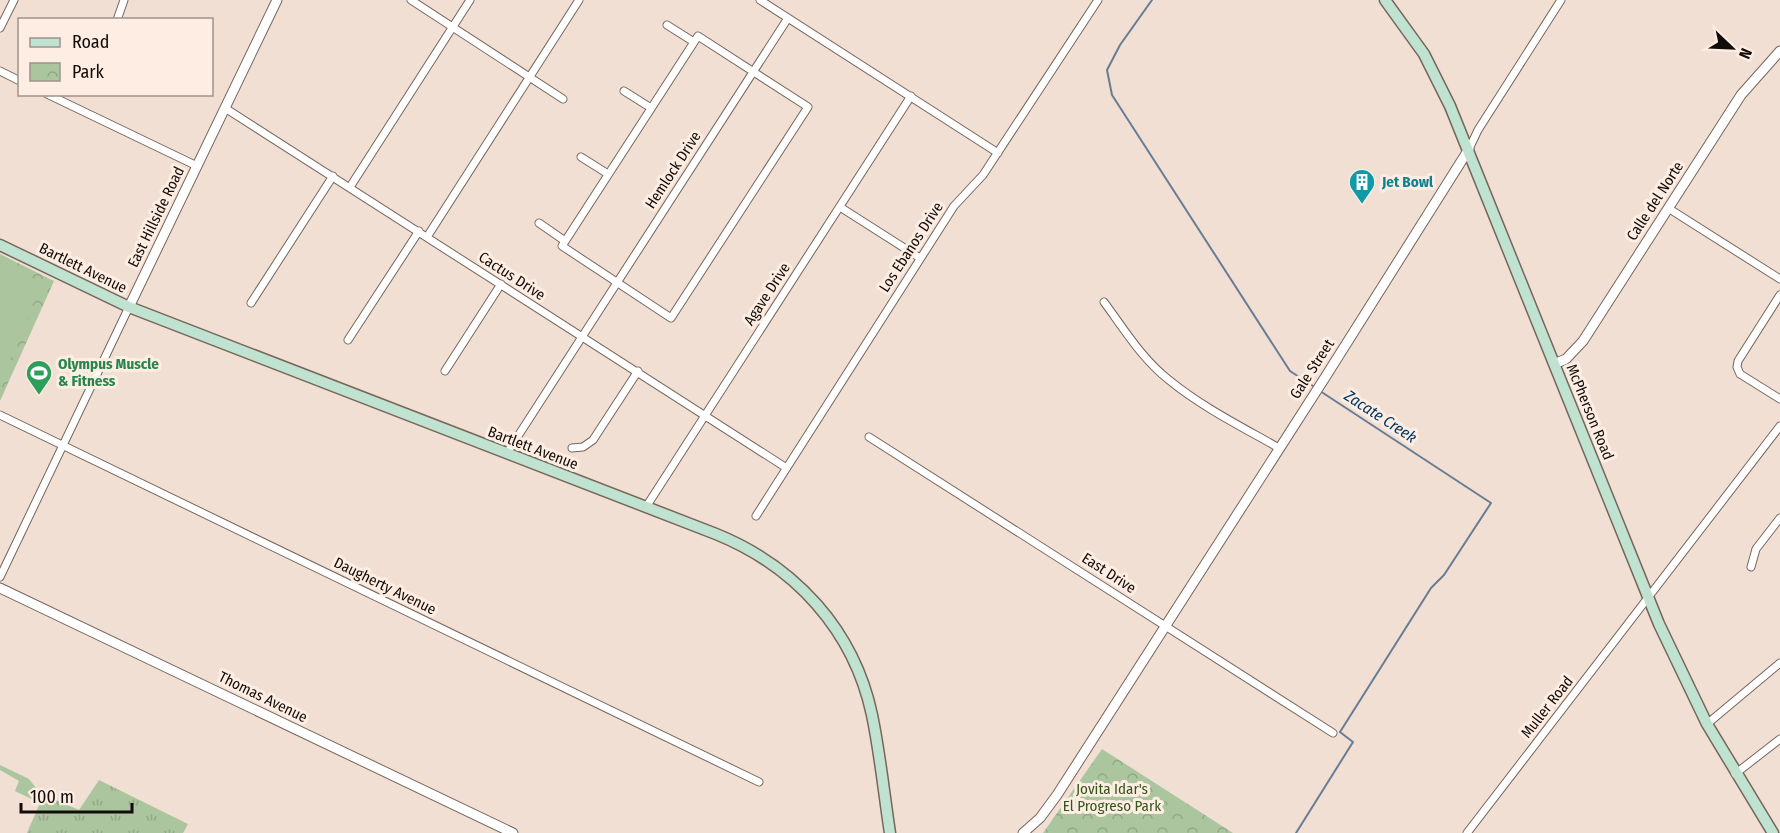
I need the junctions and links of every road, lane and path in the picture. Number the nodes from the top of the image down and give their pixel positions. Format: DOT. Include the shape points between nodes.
graph roads {
  1 [pos="14,0"];
  2 [pos="124,0"];
  3 [pos="277,0"];
  4 [pos="411,0"];
  5 [pos="470,0"];
  6 [pos="579,0"];
  7 [pos="760,0"];
  8 [pos="1098,0"];
  9 [pos="1385,0"];
  10 [pos="1561,0"];
  11 [pos="118,18"];
  12 [pos="788,18"];
  13 [pos="667,25"];
  14 [pos="453,27"];
  15 [pos="0,28"];
  16 [pos="696,39"];
  17 [pos="1780,51"];
  18 [pos="0,71"];
  19 [pos="753,71"];
  20 [pos="529,77"];
  21 [pos="18,80"];
  22 [pos="624,91"];
  23 [pos="51,96"];
  24 [pos="910,96"];
  25 [pos="563,99"];
  26 [pos="225,108"];
  27 [pos="651,108"];
  28 [pos="1469,149"];
  29 [pos="998,153"];
  30 [pos="581,157"];
  31 [pos="197,166"];
  32 [pos="608,174"];
  33 [pos="333,176"];
  34 [pos="350,187"];
  35 [pos="840,207"];
  36 [pos="1668,208"];
  37 [pos="539,223"];
  38 [pos="418,231"];
  39 [pos="427,237"];
  40 [pos="564,244"];
  41 [pos="0,245"];
  42 [pos="920,258"];
  43 [pos="1780,279"];
  44 [pos="616,282"];
  45 [pos="501,284"];
  46 [pos="1780,295"];
  47 [pos="1104,302"];
  48 [pos="251,303"];
  49 [pos="129,307"];
  50 [pos="582,337"];
  51 [pos="348,340"];
  52 [pos="1554,364"];
  53 [pos="445,371"];
  54 [pos="638,371"];
  55 [pos="1780,399"];
  56 [pos="0,415"];
  57 [pos="705,416"];
  58 [pos="1780,426"];
  59 [pos="870,437"];
  60 [pos="63,445"];
  61 [pos="572,448"];
  62 [pos="1279,448"];
  63 [pos="507,453"];
  64 [pos="785,467"];
  65 [pos="646,507"];
  66 [pos="756,516"];
  67 [pos="1780,518"];
  68 [pos="1751,567"];
  69 [pos="0,577"];
  70 [pos="0,588"];
  71 [pos="1648,598"];
  72 [pos="1165,625"];
  73 [pos="1780,663"];
  74 [pos="1707,724"];
  75 [pos="1333,733"];
  76 [pos="1780,739"];
  77 [pos="1735,774"];
  78 [pos="759,782"];
  79 [pos="513,833"];
  80 [pos="890,833"];
  81 [pos="1023,833"];
  82 [pos="1467,833"];
  83 [pos="1773,833"];
  1 -- 15 [label="street"];
  2 -- 11 [label="street"];
  3 -- 26 [label="street, East Hillside Road"];
  4 -- 14 [label="street"];
  5 -- 14 [label="street"];
  6 -- 20 [label="street"];
  7 -- 12 [label="street"];
  8 -- 29 [label="street, Los Ebanos Drive"];
  9 -- 28 [label="main road, McPherson Road" via="1438,79"];
  10 -- 28 [label="street, Gale Street"];
  12 -- 19 [label="street, Hemlock Drive"];
  12 -- 24 [label="street"];
  13 -- 16 [label="street"];
  14 -- 20 [label="street"];
  14 -- 34 [label="street"];
  16 -- 19 [label="street"];
  16 -- 27 [label="street"];
  17 -- 36 [label="street, Calle del Norte" via="1741,95"];
  18 -- 21 [label="street"];
  19 -- 44 [label="street, Hemlock Drive"];
  19 -- 44 [label="street" via="808,107 671,318"];
  20 -- 25 [label="street"];
  20 -- 39 [label="street"];
  22 -- 27 [label="street"];
  23 -- 31 [label="street"];
  24 -- 29 [label="street"];
  24 -- 35 [label="street, Agave Drive"];
  26 -- 31 [label="street, East Hillside Road"];
  26 -- 33 [label="street, Cactus Drive"];
  27 -- 32 [label="street"];
  28 -- 52 [label="main road, McPherson Road"];
  28 -- 62 [label="street, Gale Street"];
  29 -- 42 [label="street, Los Ebanos Drive" via="954,206"];
  30 -- 32 [label="street"];
  31 -- 49 [label="street, East Hillside Road"];
  32 -- 40 [label="street"];
  33 -- 34 [label="street, Cactus Drive"];
  33 -- 48 [label="street"];
  34 -- 38 [label="street, Cactus Drive"];
  35 -- 42 [label="street"];
  35 -- 57 [label="street, Agave Drive"];
  36 -- 43 [label="street"];
  36 -- 52 [label="street, Calle del Norte" via="1583,341 1566,360"];
  37 -- 40 [label="street"];
  38 -- 39 [label="street, Cactus Drive"];
  38 -- 51 [label="street"];
  39 -- 45 [label="street, Cactus Drive"];
  40 -- 44 [label="street"];
  41 -- 49 [label="main road, Bartlett Avenue"];
  42 -- 64 [label="street, Los Ebanos Drive"];
  44 -- 50 [label="street, Hemlock Drive"];
  45 -- 50 [label="street, Cactus Drive"];
  45 -- 53 [label="street"];
  46 -- 55 [label="street" via="1737,367 1740,374"];
  47 -- 62 [label="street" via="1140,352 1167,379"];
  49 -- 60 [label="street, East Hillside Road"];
  49 -- 63 [label="main road, Bartlett Avenue"];
  50 -- 54 [label="street, Cactus Drive"];
  50 -- 63 [label="street, Hemlock Drive"];
  52 -- 71 [label="main road, McPherson Road"];
  54 -- 57 [label="street, Cactus Drive"];
  54 -- 61 [label="street" via="593,440"];
  56 -- 60 [label="street, Daugherty Avenue"];
  57 -- 64 [label="street, Cactus Drive"];
  57 -- 65 [label="street, Agave Drive"];
  58 -- 71 [label="street, Muller Road"];
  59 -- 72 [label="street, East Drive"];
  60 -- 69 [label="street, East Hillside Road"];
  60 -- 78 [label="street, Daugherty Avenue"];
  62 -- 72 [label="street, Gale Street"];
  63 -- 65 [label="main road, Bartlett Avenue"];
  64 -- 66 [label="street, Los Ebanos Drive"];
  65 -- 80 [label="main road, Bartlett Avenue" via="758,554 799,584 825,612 847,646 864,687"];
  67 -- 68 [label="street" via="1756,549"];
  70 -- 79 [label="street, Thomas Avenue"];
  71 -- 74 [label="main road, McPherson Road"];
  71 -- 82 [label="street, Muller Road"];
  72 -- 75 [label="street, East Drive"];
  72 -- 81 [label="street, Gale Street" via="1040,818"];
  73 -- 74 [label="street"];
  74 -- 77 [label="main road, McPherson Road"];
  76 -- 77 [label="street"];
  77 -- 83 [label="main road, McPherson Road"];
}
